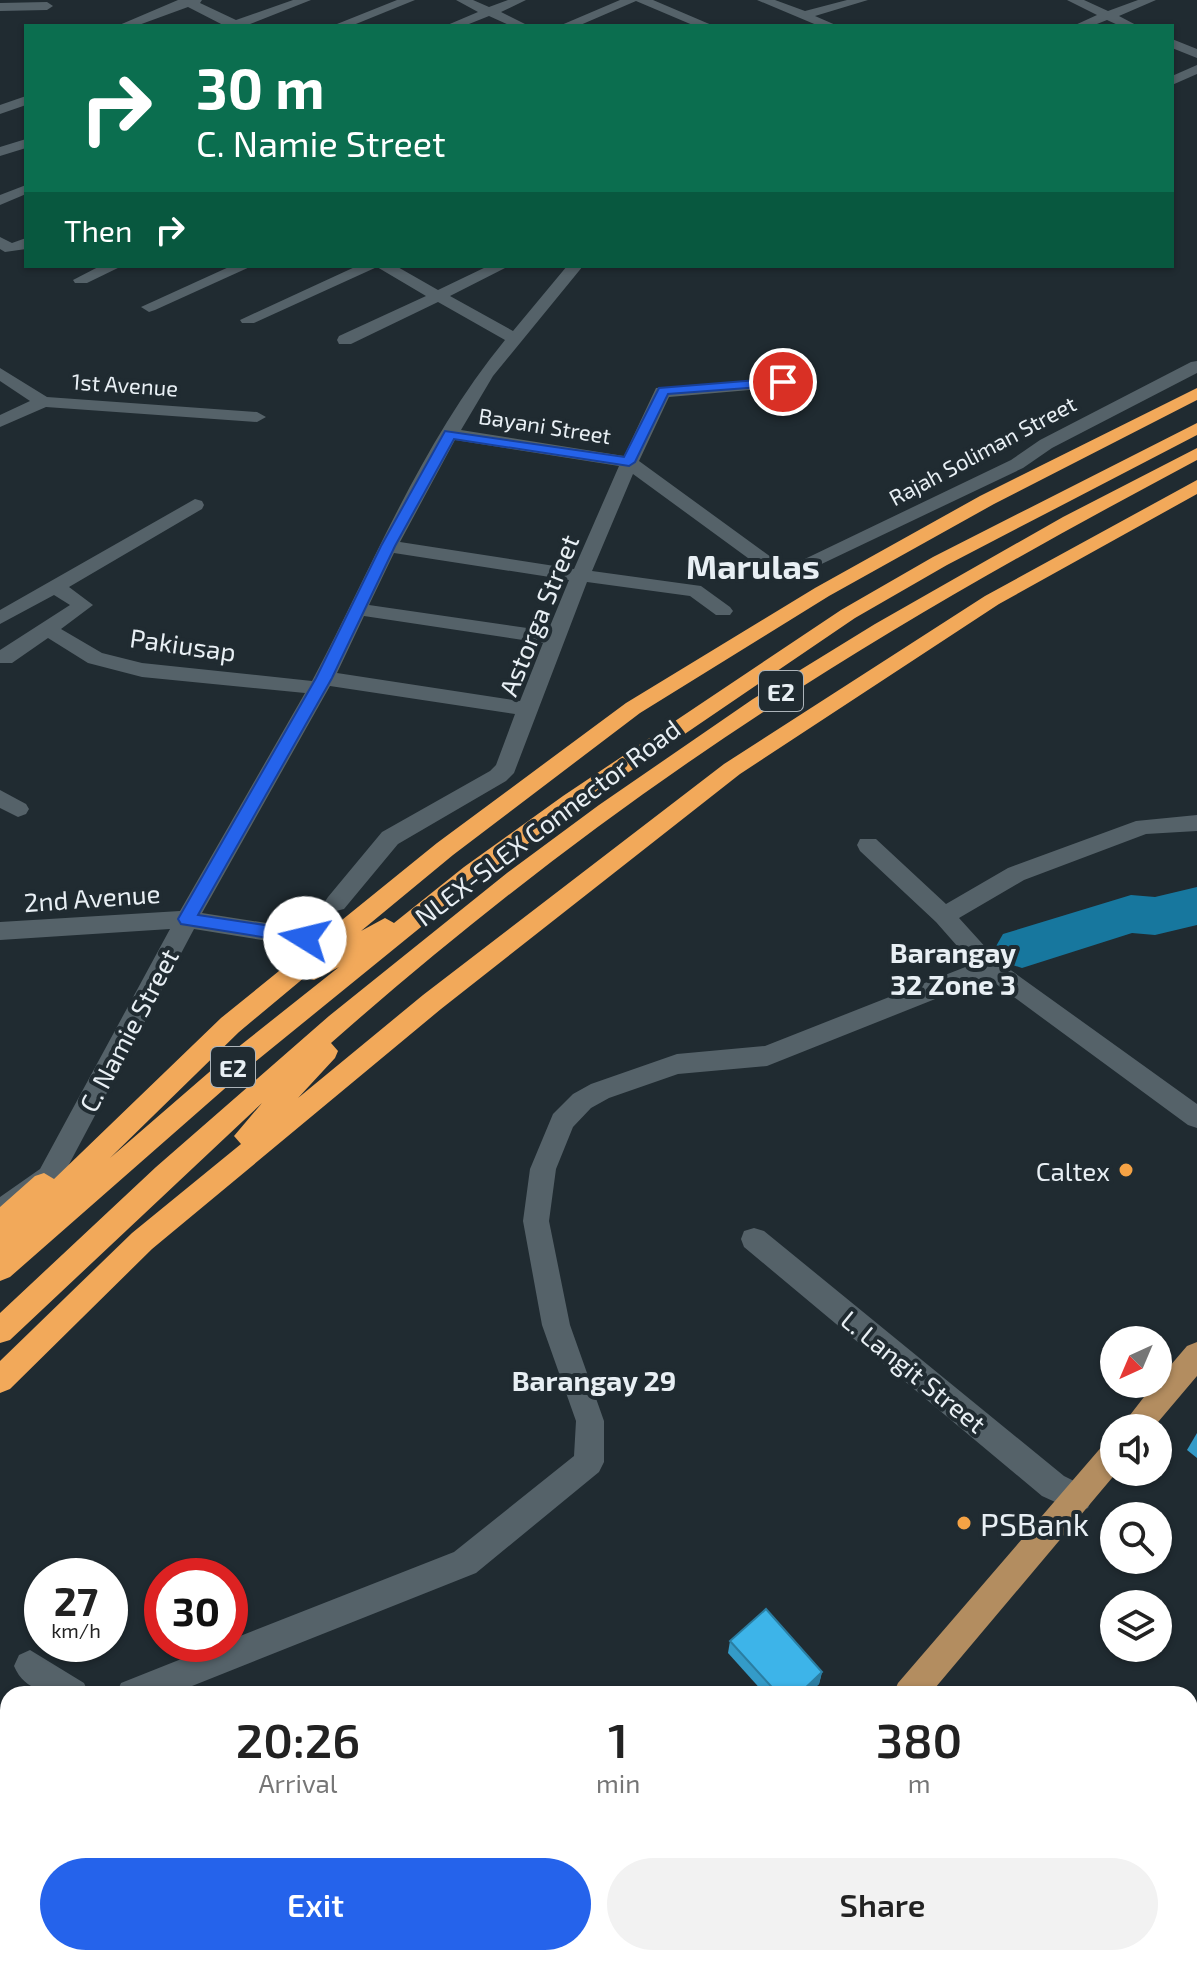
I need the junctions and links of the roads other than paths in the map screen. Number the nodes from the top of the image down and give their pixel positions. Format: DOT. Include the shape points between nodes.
graph roads {
  1 [pos="305,0"];
  2 [pos="409,0"];
  3 [pos="462,0"];
  4 [pos="520,0"];
  5 [pos="631,0"];
  6 [pos="642,0"];
  7 [pos="763,0"];
  8 [pos="826,0"];
  9 [pos="862,0"];
  10 [pos="1073,0"];
  11 [pos="1150,0"];
  12 [pos="189,1"];
  13 [pos="47,6"];
  14 [pos="3,7"];
  15 [pos="489,12"];
  16 [pos="1106,16"];
  17 [pos="804,19"];
  18 [pos="0,21"];
  19 [pos="129,24"];
  20 [pos="231,24"];
  21 [pos="240,24"];
  22 [pos="344,24"];
  23 [pos="457,24"];
  24 [pos="517,24"];
  25 [pos="571,24"];
  26 [pos="702,24"];
  27 [pos="1085,24"];
  28 [pos="1126,24"];
  29 [pos="1174,44"];
  30 [pos="1197,54"];
  31 [pos="1197,69"];
  32 [pos="1174,80"];
  33 [pos="24,101"];
  34 [pos="0,110"];
  35 [pos="24,144"];
  36 [pos="0,152"];
  37 [pos="24,190"];
  38 [pos="0,200"];
  39 [pos="109,268"];
  40 [pos="239,268"];
  41 [pos="365,268"];
  42 [pos="388,268"];
  43 [pos="497,268"];
  44 [pos="573,268"];
  45 [pos="81,280"];
  46 [pos="438,296"];
  47 [pos="149,307"];
  48 [pos="248,320"];
  49 [pos="516,339"];
  50 [pos="345,340"];
  51 [pos="1197,366"];
  52 [pos="0,373"];
  53 [pos="783,382"];
  54 [pos="1197,393"];
  55 [pos="43,402"];
  56 [pos="257,417"];
  57 [pos="0,422"];
  58 [pos="1197,428"];
  59 [pos="450,434"];
  60 [pos="1197,453"];
  61 [pos="629,462"];
  62 [pos="1197,486"];
  63 [pos="195,505"];
  64 [pos="388,546"];
  65 [pos="788,574"];
  66 [pos="583,575"];
  67 [pos="56,587"];
  68 [pos="358,609"];
  69 [pos="723,611"];
  70 [pos="0,618"];
  71 [pos="48,630"];
  72 [pos="555,638"];
  73 [pos="0,656"];
  74 [pos="321,683"];
  75 [pos="527,709"];
  76 [pos="1197,823"];
  77 [pos="868,845"];
  78 [pos="472,873"];
  79 [pos="336,903"];
  80 [pos="944,916"];
  81 [pos="187,919"];
  82 [pos="0,931"];
  83 [pos="305,938"];
  84 [pos="990,967"];
  85 [pos="395,976"];
  86 [pos="1197,1118"];
  87 [pos="0,1212"];
  88 [pos="0,1223"];
  89 [pos="754,1239"];
  90 [pos="0,1248"];
  91 [pos="0,1269"];
  92 [pos="0,1331"];
  93 [pos="1197,1355"];
  94 [pos="0,1379"];
  95 [pos="1147,1414"];
  96 [pos="1100,1471"];
  97 [pos="1077,1498"];
  98 [pos="30,1666"];
  99 [pos="61,1686"];
  100 [pos="152,1686"];
  101 [pos="916,1686"];
  1 -- 21 [label="street"];
  2 -- 22 [label="street"];
  3 -- 15 [label="street"];
  4 -- 15 [label="street"];
  5 -- 25 [label="street"];
  6 -- 26 [label="street"];
  7 -- 17 [label="street"];
  8 -- 17 [label="street"];
  9 -- 17 [label="street"];
  10 -- 16 [label="street"];
  11 -- 16 [label="street"];
  12 -- 19 [label="street"];
  12 -- 20 [label="street"];
  13 -- 14 [label="street"];
  14 -- 18 [label="street"];
  15 -- 23 [label="street"];
  15 -- 24 [label="street"];
  16 -- 27 [label="street"];
  16 -- 28 [label="street"];
  29 -- 30 [label="street"];
  31 -- 32 [label="street"];
  33 -- 34 [label="street"];
  35 -- 36 [label="street"];
  37 -- 38 [label="street"];
  39 -- 45 [label="street"];
  40 -- 47 [label="street"];
  41 -- 48 [label="street"];
  42 -- 46 [label="street"];
  43 -- 46 [label="street"];
  44 -- 49 [label="street, C. Namie Street"];
  46 -- 49 [label="street"];
  46 -- 50 [label="street"];
  49 -- 59 [label="street, C. Namie Street" via="486,374"];
  51 -- 65 [label="street, Rajah Soliman Street" via="1017,464"];
  52 -- 55 [label="street, 1st Avenue"];
  53 -- 61 [label="street, Astorga Street" via="664,391"];
  54 -- 90 [label="highway" via="822,592 633,708 375,905 230,1025"];
  55 -- 56 [label="street, 1st Avenue"];
  55 -- 57 [label="street"];
  58 -- 78 [label="highway, NLEX-SLEX Connector Road / E2" via="848,614"];
  59 -- 61 [label="street, Bayani Street"];
  59 -- 64 [label="street, C. Namie Street"];
  60 -- 85 [label="highway, NLEX-SLEX Connector Road / E2" via="964,578 738,719 550,854"];
  61 -- 65 [label="street, Bayani Street"];
  61 -- 66 [label="street, Astorga Street"];
  62 -- 94 [label="highway" via="992,600 732,769 432,1002 142,1241"];
  63 -- 67 [label="street"];
  64 -- 66 [label="street"];
  64 -- 68 [label="street, C. Namie Street"];
  66 -- 69 [label="street" via="690,589"];
  66 -- 72 [label="street, Astorga Street"];
  67 -- 70 [label="street"];
  67 -- 71 [label="street" via="83,605"];
  68 -- 72 [label="street"];
  68 -- 74 [label="street, C. Namie Street"];
  71 -- 73 [label="street" via="5,658"];
  71 -- 74 [label="street, Pakiusap" via="95,658 142,670"];
  72 -- 75 [label="street, Astorga Street"];
  74 -- 75 [label="street, Pakiusap"];
  74 -- 81 [label="street, C. Namie Street"];
  75 -- 79 [label="street, Astorga Street" via="502,773 390,838"];
  76 -- 80 [label="street" via="1144,826 1016,874"];
  77 -- 80 [label="street"];
  78 -- 88 [label="highway" via="308,974 101,1134"];
  78 -- 91 [label="highway, NLEX-SLEX Connector Road / E2" via="246,1055"];
  80 -- 84 [label="street"];
  81 -- 82 [label="street, 2nd Avenue"];
  81 -- 83 [label="street, 2nd Avenue"];
  81 -- 87 [label="street, C. Namie Street" via="49,1177"];
  84 -- 86 [label="street"];
  84 -- 100 [label="street" via="767,1056 677,1064 582,1101 562,1121 543,1169 536,1221 556,1325 590,1421 589,1462 465,1563"];
  85 -- 92 [label="highway, NLEX-SLEX Connector Road / E2" via="165,1176"];
  85 -- 94 [label="highway" via="258,1125"];
  89 -- 97 [label="street, L. Langit Street" via="1053,1486"];
  93 -- 95 [label="main road"];
  96 -- 97 [label="main road"];
  97 -- 101 [label="main road"];
  98 -- 99 [label="street"];
}
